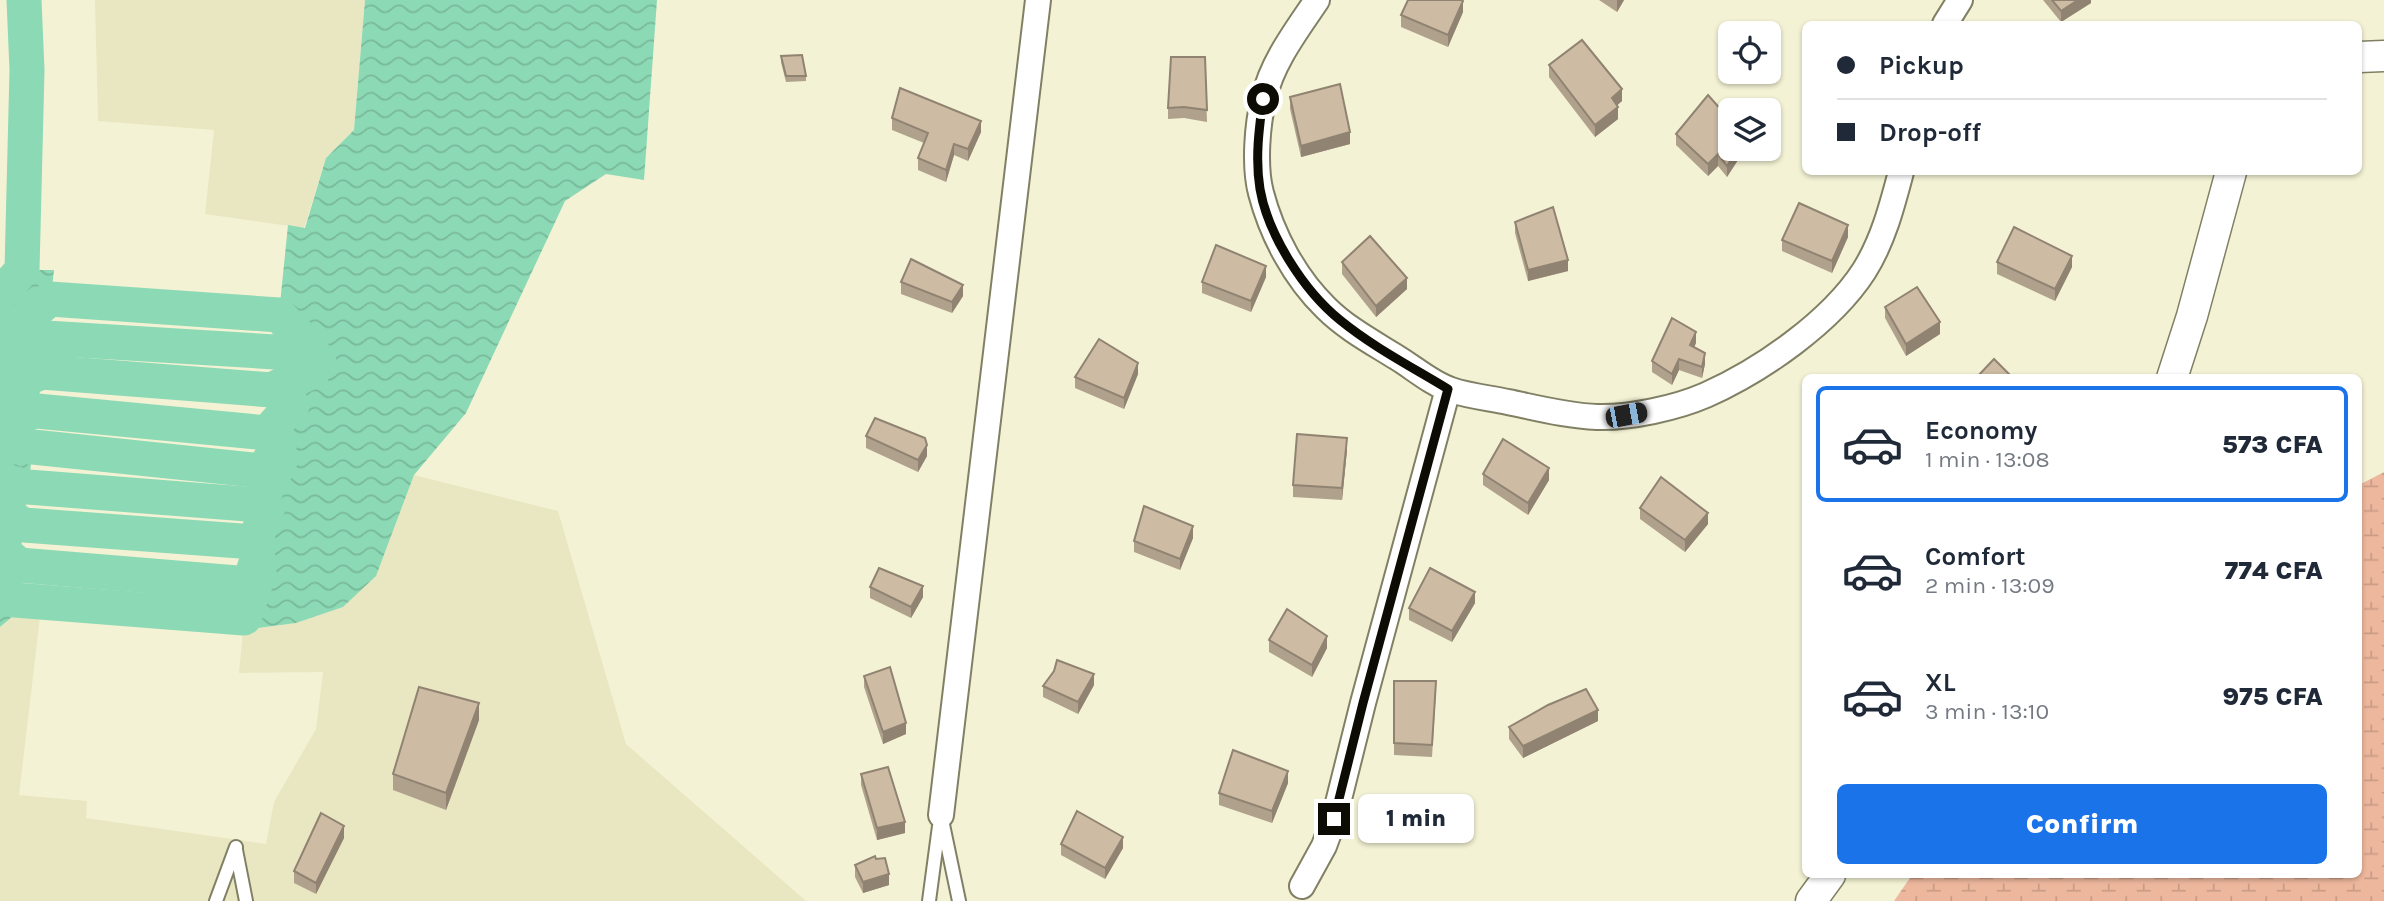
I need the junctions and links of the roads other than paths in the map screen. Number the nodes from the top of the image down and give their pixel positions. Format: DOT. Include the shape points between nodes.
graph roads {
  1 [pos="1038,0"];
  2 [pos="1317,0"];
  3 [pos="1960,0"];
  4 [pos="1947,21"];
  5 [pos="2384,55"];
  6 [pos="2362,57"];
  7 [pos="1900,175"];
  8 [pos="2230,175"];
  9 [pos="2173,374"];
  10 [pos="1448,389"];
  11 [pos="941,815"];
  12 [pos="1828,878"];
  13 [pos="1299,890"];
  14 [pos="216,901"];
  15 [pos="246,901"];
  16 [pos="929,901"];
  17 [pos="959,901"];
  18 [pos="1811,901"];
  1 -- 11 [label="street"];
  2 -- 10 [label="street" via="1278,61 1263,99 1259,180 1270,221 1294,268 1327,309 1358,334"];
  3 -- 4 [label="street"];
  5 -- 6 [label="street"];
  7 -- 10 [label="street" via="1880,243 1850,289 1782,350 1706,395 1673,406 1598,417"];
  8 -- 9 [label="street"];
  10 -- 13 [label="street" via="1334,819"];
  11 -- 16 [label="lane"];
  11 -- 17 [label="lane"];
  12 -- 18 [label="street"];
  14 -- 15 [label="lane" via="236,847"];
}
